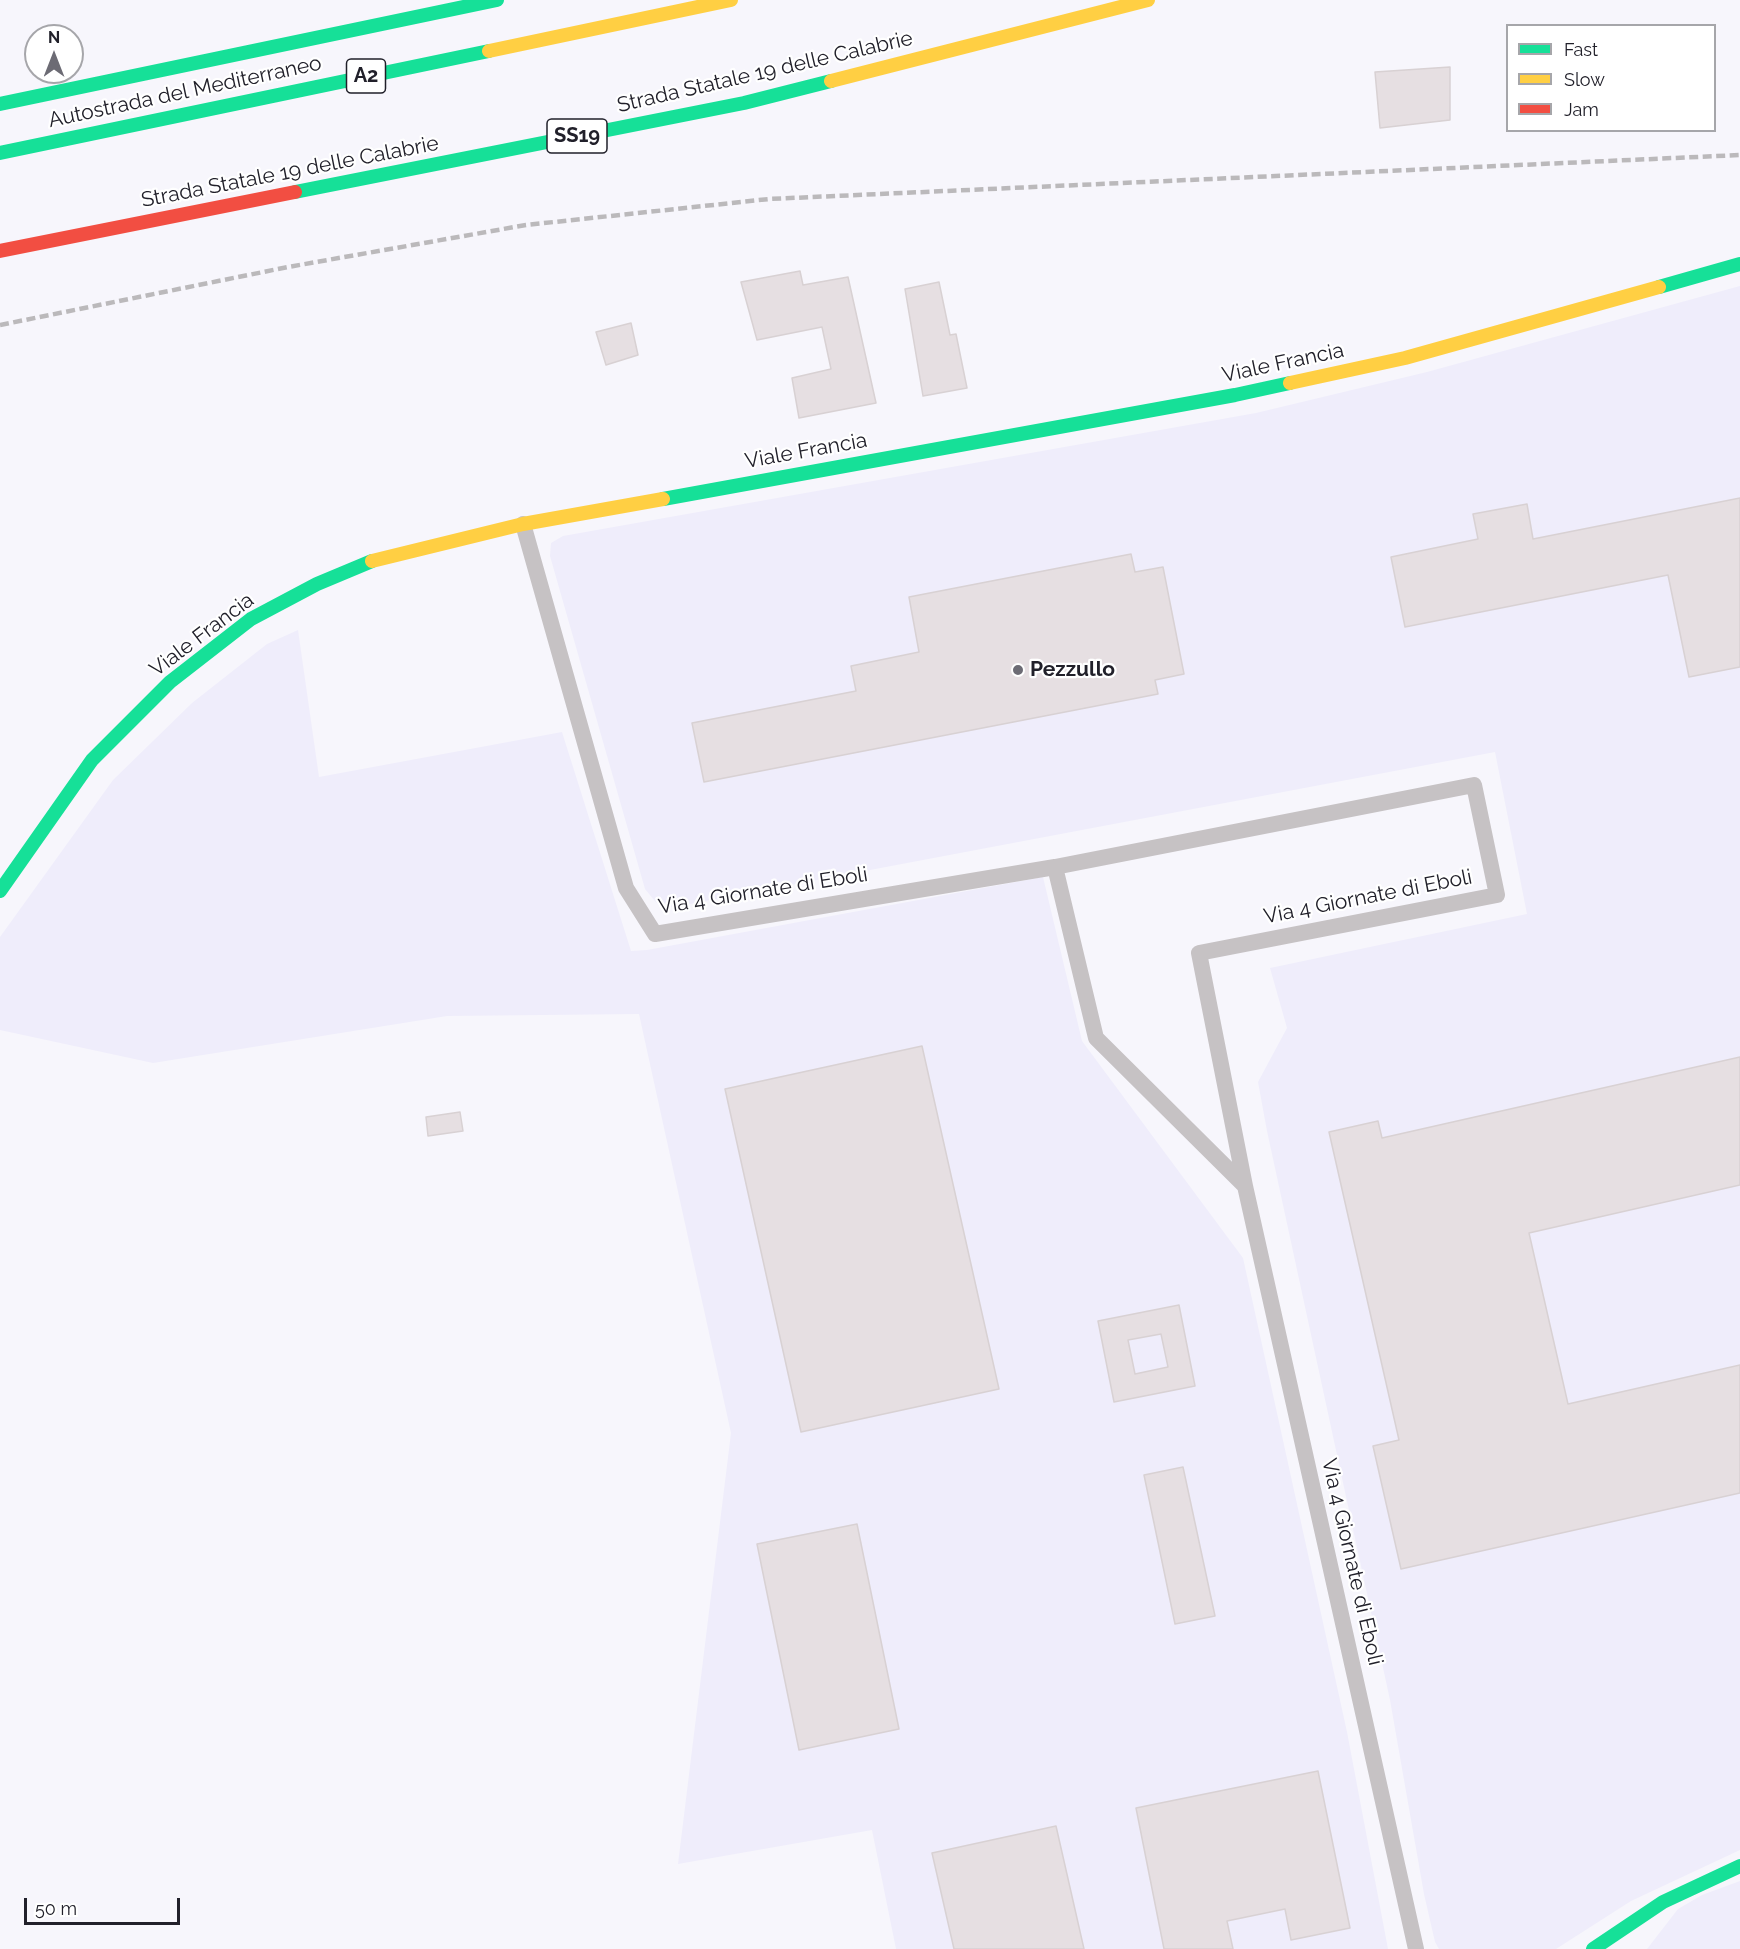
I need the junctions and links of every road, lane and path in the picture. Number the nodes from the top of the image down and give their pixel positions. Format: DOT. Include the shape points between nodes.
graph roads {
  1 [pos="497,0"];
  2 [pos="731,0"];
  3 [pos="1148,0"];
  4 [pos="0,104"];
  5 [pos="0,153"];
  6 [pos="0,250"];
  7 [pos="1740,264"];
  8 [pos="523,524"];
  9 [pos="1055,867"];
  10 [pos="0,891"];
  11 [pos="1245,1186"];
  12 [pos="1740,1866"];
  13 [pos="1606,1944"];
  14 [pos="1416,1949"];
  15 [pos="1593,1949"];
  1 -- 4 [label="main road, Autostrada del Mediterraneo / A2"];
  2 -- 5 [label="main road, Autostrada del Mediterraneo / A2"];
  3 -- 6 [label="main road, Strada Statale 19 delle Calabrie / SS19" via="744,103"];
  7 -- 8 [label="main road, Viale Francia" via="1406,358 1246,393"];
  8 -- 9 [label="street, Via 4 Giornate di Eboli" via="626,888 655,934"];
  8 -- 10 [label="main road, Viale Francia" via="377,560 316,584 251,619 170,682 92,760"];
  9 -- 11 [label="street" via="1096,1038"];
  9 -- 11 [label="street, Via 4 Giornate di Eboli" via="1474,785 1497,895 1199,953"];
  11 -- 14 [label="street, Via 4 Giornate di Eboli"];
  12 -- 13 [label="main road" via="1663,1902"];
  13 -- 15 [label="main road"];
}
